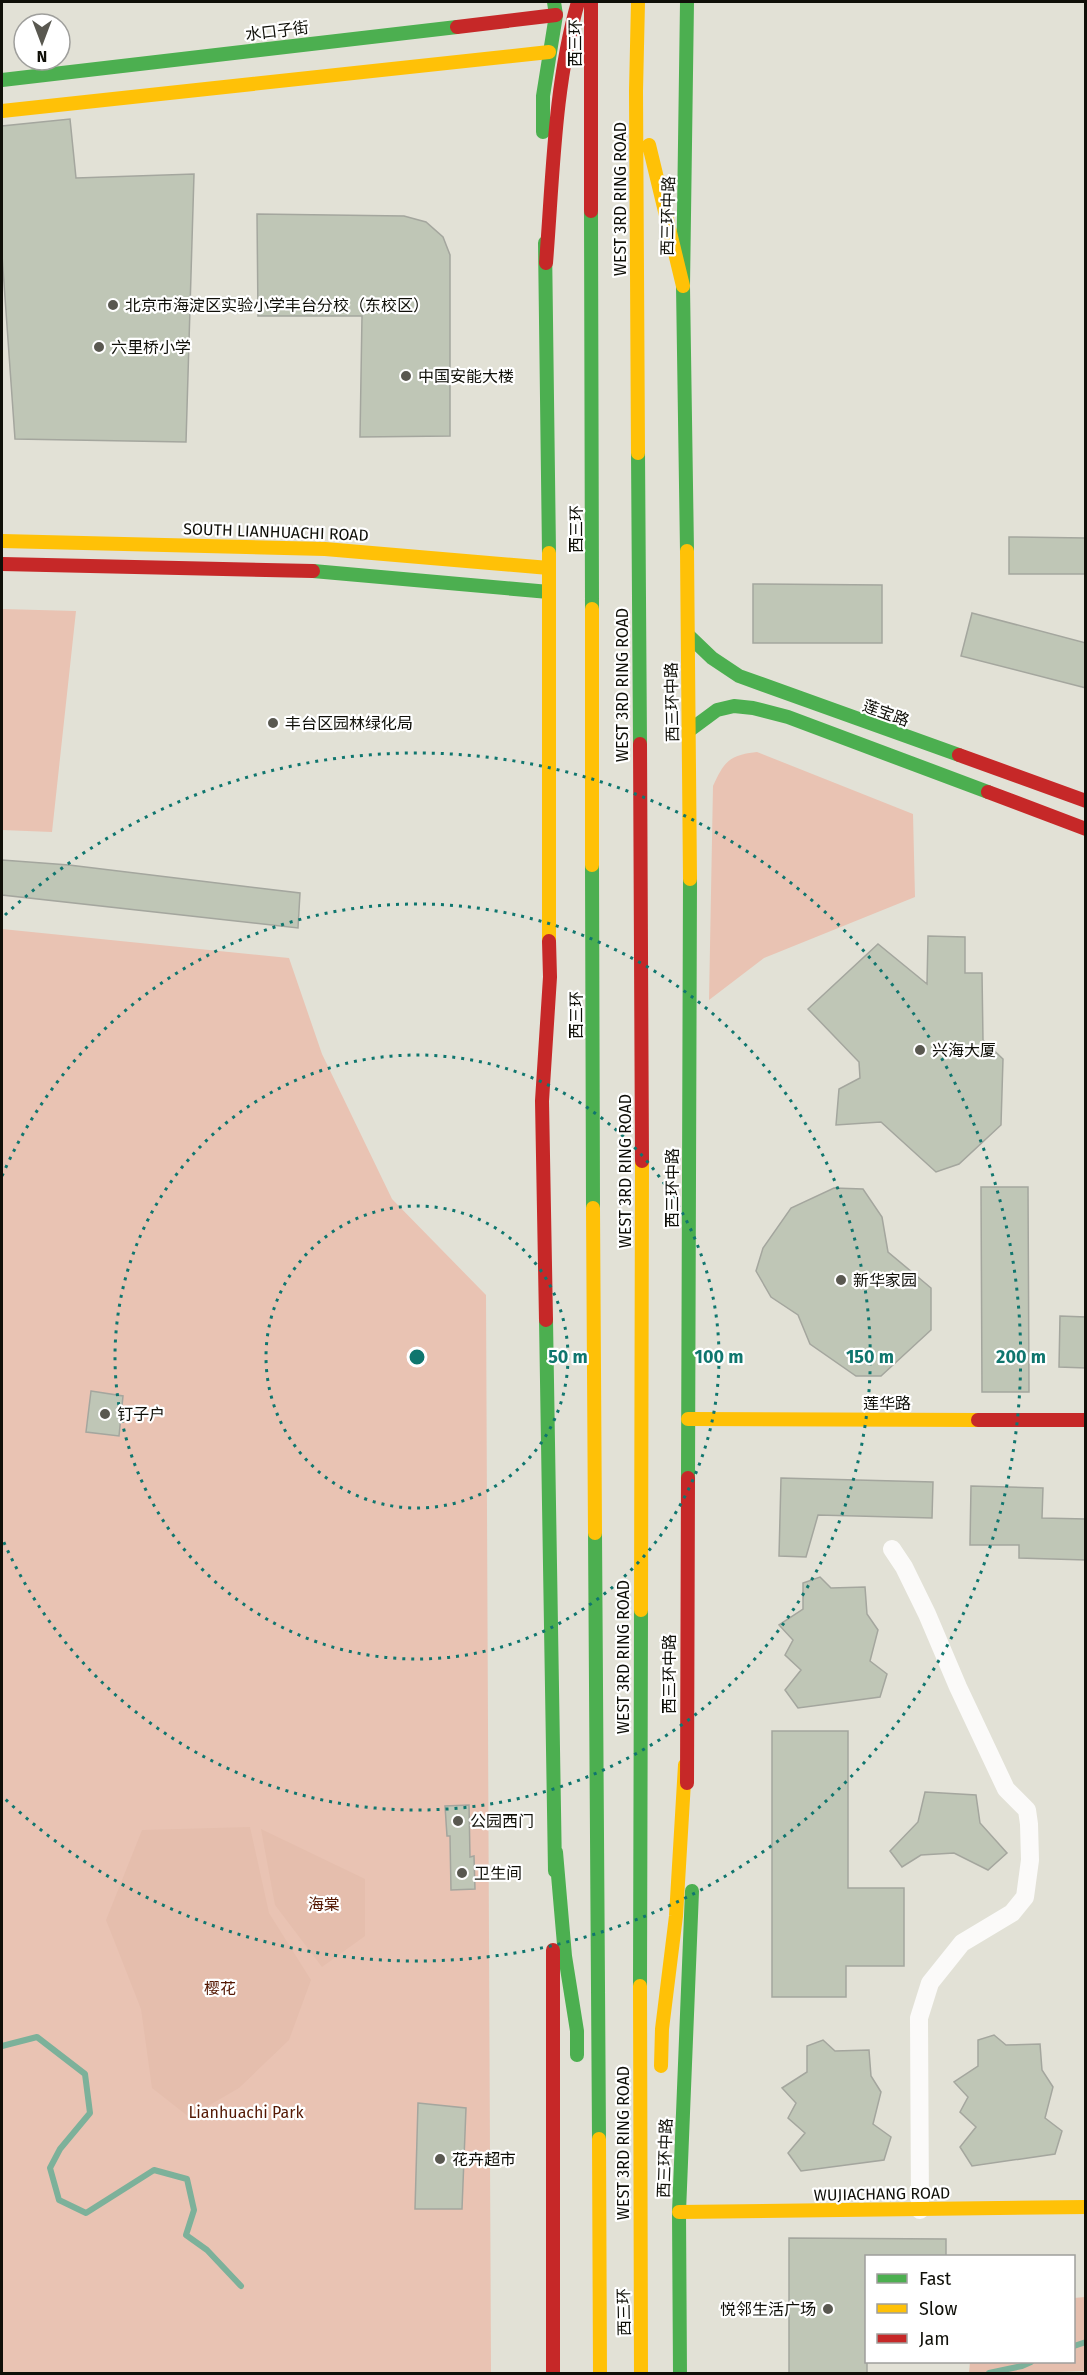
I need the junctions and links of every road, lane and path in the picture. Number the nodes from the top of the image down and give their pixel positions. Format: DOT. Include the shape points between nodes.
graph roads {
  1 [pos="563,2"];
  2 [pos="578,2"];
  3 [pos="591,2"];
  4 [pos="638,2"];
  5 [pos="687,2"];
  6 [pos="555,8"];
  7 [pos="549,52"];
  8 [pos="2,80"];
  9 [pos="636,91"];
  10 [pos="2,111"];
  11 [pos="546,262"];
  12 [pos="683,286"];
  13 [pos="2,541"];
  14 [pos="2,564"];
  15 [pos="549,568"];
  16 [pos="549,592"];
  17 [pos="688,635"];
  18 [pos="690,730"];
  19 [pos="1086,801"];
  20 [pos="1086,829"];
  21 [pos="688,1419"];
  22 [pos="1086,1420"];
  23 [pos="892,1549"];
  24 [pos="685,1765"];
  25 [pos="556,1851"];
  26 [pos="577,2064"];
  27 [pos="661,2075"];
  28 [pos="655,2188"];
  29 [pos="1086,2207"];
  30 [pos="586,2209"];
  31 [pos="920,2210"];
  32 [pos="680,2212"];
  33 [pos="639,2251"];
  34 [pos="598,2253"];
  35 [pos="554,2373"];
  36 [pos="600,2373"];
  37 [pos="641,2373"];
  38 [pos="680,2373"];
  1 -- 6 [label="main road"];
  2 -- 11 [label="main road" via="561,84"];
  3 -- 34 [label="main road, WEST 3RD RING ROAD"];
  4 -- 9 [label="main road"];
  5 -- 12 [label="main road, 西三环中路"];
  6 -- 7 [label="main road"];
  6 -- 8 [label="main road, 水口子街"];
  7 -- 10 [label="main road"];
  7 -- 11 [label="main road" via="543,96"];
  9 -- 12 [label="main road"];
  9 -- 33 [label="main road, WEST 3RD RING ROAD" via="642,1078"];
  11 -- 15 [label="main road"];
  12 -- 17 [label="main road, 西三环中路"];
  13 -- 15 [label="main road, SOUTH LIANHUACHI ROAD" via="325,549"];
  14 -- 16 [label="main road" via="291,570"];
  15 -- 16 [label="main road"];
  16 -- 25 [label="main road" via="550,977 542,1101"];
  17 -- 18 [label="main road, 西三环中路"];
  17 -- 19 [label="main road, 莲宝路" via="739,676"];
  18 -- 20 [label="main road" via="718,710 756,709 788,717"];
  18 -- 21 [label="main road, 西三环中路"];
  21 -- 22 [label="main road, 莲华路"];
  21 -- 24 [label="main road, 西三环中路"];
  23 -- 31 [label="street" via="927,1614 1006,1789 1027,1810 1029,1824 1025,1897 1012,1913 962,1943 930,1983 919,2018"];
  24 -- 27 [label="main road"];
  24 -- 32 [label="main road, 西三环中路" via="693,1866"];
  25 -- 26 [label="main road" via="565,1956 577,2031"];
  25 -- 35 [label="main road" via="552,1894"];
  28 -- 33 [label="main road"];
  29 -- 31 [label="main road, WUJIACHANG ROAD"];
  30 -- 34 [label="main road"];
  31 -- 32 [label="main road, WUJIACHANG ROAD"];
  32 -- 38 [label="main road, 西三环中路"];
  33 -- 37 [label="main road, 西三环"];
  34 -- 36 [label="main road, 西三环"];
}
